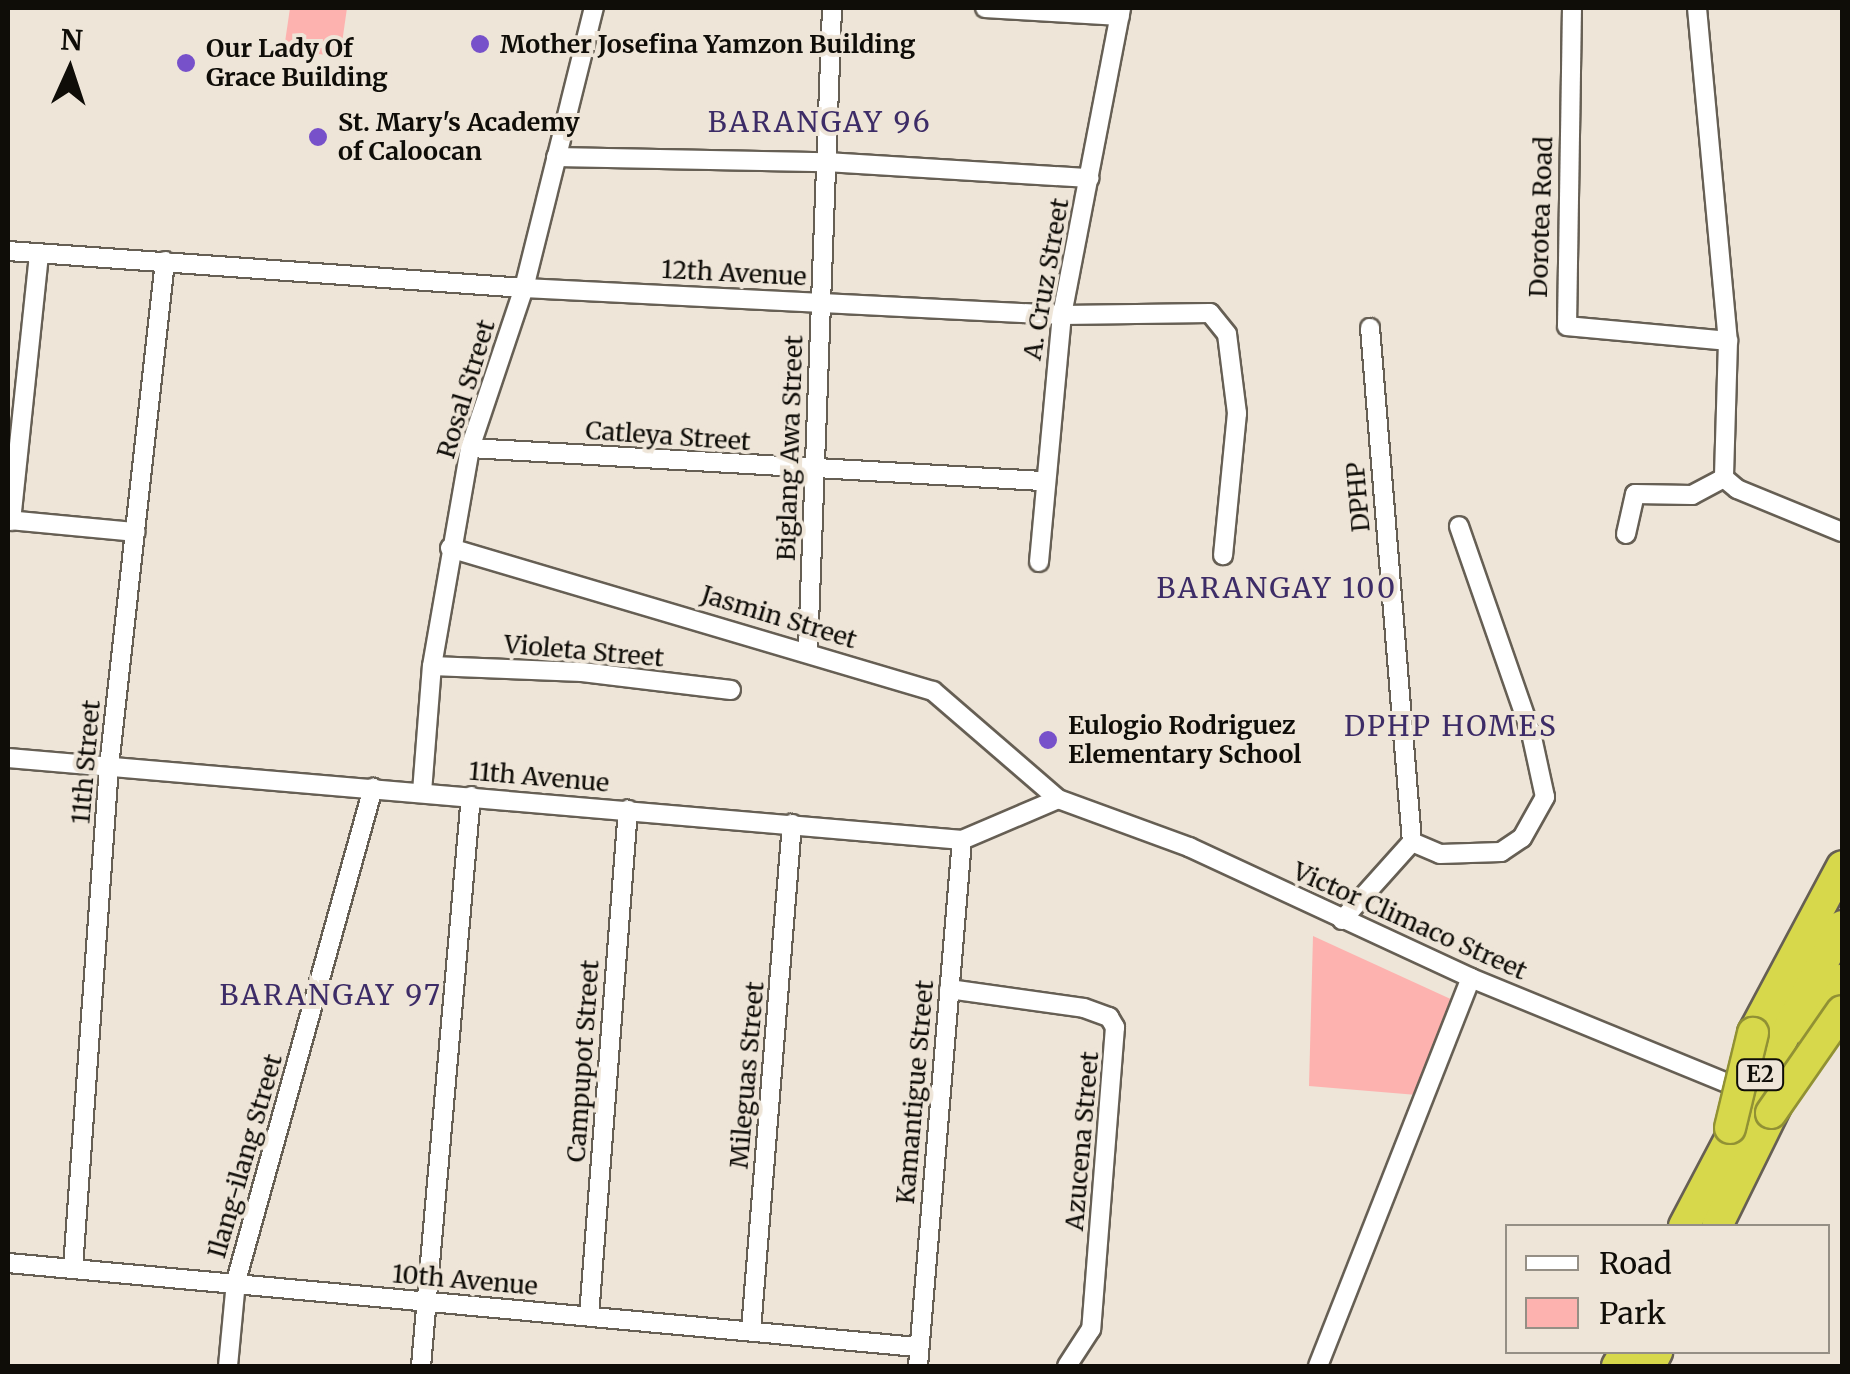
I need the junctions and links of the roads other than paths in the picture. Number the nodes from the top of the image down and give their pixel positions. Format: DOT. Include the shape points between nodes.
graph roads {
  1 [pos="594,8"];
  2 [pos="832,8"];
  3 [pos="985,8"];
  4 [pos="1572,8"];
  5 [pos="1697,8"];
  6 [pos="1120,12"];
  7 [pos="556,157"];
  8 [pos="826,162"];
  9 [pos="1090,178"];
  10 [pos="8,251"];
  11 [pos="39,254"];
  12 [pos="165,262"];
  13 [pos="524,288"];
  14 [pos="821,303"];
  15 [pos="1062,315"];
  16 [pos="1370,328"];
  17 [pos="1728,341"];
  18 [pos="470,448"];
  19 [pos="814,470"];
  20 [pos="1724,478"];
  21 [pos="1042,480"];
  22 [pos="9,521"];
  23 [pos="1459,526"];
  24 [pos="136,532"];
  25 [pos="1842,532"];
  26 [pos="1626,534"];
  27 [pos="450,548"];
  28 [pos="1223,554"];
  29 [pos="1039,562"];
  30 [pos="808,650"];
  31 [pos="432,666"];
  32 [pos="730,690"];
  33 [pos="8,758"];
  34 [pos="109,766"];
  35 [pos="373,788"];
  36 [pos="422,792"];
  37 [pos="471,796"];
  38 [pos="1058,800"];
  39 [pos="628,809"];
  40 [pos="792,824"];
  41 [pos="962,840"];
  42 [pos="1412,842"];
  43 [pos="1842,866"];
  44 [pos="1342,920"];
  45 [pos="1842,926"];
  46 [pos="1471,978"];
  47 [pos="1842,980"];
  48 [pos="949,989"];
  49 [pos="1842,1012"];
  50 [pos="1742,1089"];
  51 [pos="1772,1112"];
  52 [pos="1730,1128"];
  53 [pos="1685,1224"];
  54 [pos="1718,1224"];
  55 [pos="8,1263"];
  56 [pos="73,1268"];
  57 [pos="236,1281"];
  58 [pos="426,1302"];
  59 [pos="589,1316"];
  60 [pos="752,1330"];
  61 [pos="918,1357"];
  62 [pos="228,1366"];
  63 [pos="421,1366"];
  64 [pos="1067,1366"];
  65 [pos="1318,1366"];
  1 -- 7 [label="street, Rosal Street"];
  2 -- 8 [label="street, Biglang Awa Street"];
  3 -- 6 [label="street"];
  4 -- 17 [label="street, Dorotea Road" via="1567,326"];
  5 -- 17 [label="street"];
  6 -- 9 [label="street, A. Cruz Street"];
  7 -- 8 [label="street"];
  7 -- 13 [label="street, Rosal Street"];
  8 -- 9 [label="street"];
  8 -- 14 [label="street, Biglang Awa Street"];
  9 -- 15 [label="street, A. Cruz Street"];
  10 -- 11 [label="street, 12th Avenue"];
  11 -- 12 [label="street, 12th Avenue"];
  11 -- 22 [label="street"];
  12 -- 13 [label="street, 12th Avenue"];
  12 -- 24 [label="street, 11th Street"];
  13 -- 14 [label="street, 12th Avenue"];
  13 -- 18 [label="street, Rosal Street"];
  14 -- 15 [label="street, 12th Avenue"];
  14 -- 19 [label="street, Biglang Awa Street"];
  15 -- 21 [label="street, A. Cruz Street"];
  15 -- 28 [label="street, 12th Avenue" via="1203,312 1220,322 1237,413"];
  16 -- 42 [label="street, DPHP"];
  17 -- 20 [label="street"];
  18 -- 19 [label="street, Catleya Street"];
  18 -- 27 [label="street, Rosal Street"];
  19 -- 21 [label="street, Catleya Street"];
  19 -- 30 [label="street, Biglang Awa Street"];
  20 -- 25 [label="street" via="1737,490"];
  20 -- 26 [label="street" via="1692,495 1635,494"];
  21 -- 29 [label="street, A. Cruz Street"];
  22 -- 24 [label="street"];
  23 -- 42 [label="street" via="1531,733 1544,797 1522,838 1501,852 1440,854"];
  24 -- 34 [label="street, 11th Street"];
  27 -- 30 [label="street, Jasmin Street"];
  27 -- 31 [label="street, Rosal Street"];
  30 -- 38 [label="street, Jasmin Street" via="933,691"];
  31 -- 32 [label="street, Violeta Street" via="582,672"];
  31 -- 36 [label="street, Rosal Street"];
  33 -- 34 [label="street, 11th Avenue"];
  34 -- 35 [label="street, 11th Avenue"];
  34 -- 56 [label="street, 11th Street"];
  35 -- 36 [label="street, 11th Avenue"];
  35 -- 57 [label="street, Ilang-ilang Street"];
  36 -- 37 [label="street, 11th Avenue"];
  37 -- 39 [label="street, 11th Avenue"];
  37 -- 58 [label="street"];
  38 -- 41 [label="street, 11th Avenue"];
  38 -- 44 [label="street, Victor Climaco Street" via="1189,847"];
  39 -- 40 [label="street, 11th Avenue"];
  39 -- 59 [label="street, Campupot Street"];
  40 -- 41 [label="street, 11th Avenue"];
  40 -- 60 [label="street, Mileguas Street"];
  41 -- 48 [label="street, Kamantigue Street"];
  42 -- 44 [label="street"];
  43 -- 52 [label="highway, bridge" via="1753,1033"];
  44 -- 46 [label="street, Victor Climaco Street"];
  45 -- 52 [label="highway, E2, bridge"];
  46 -- 50 [label="street, Victor Climaco Street"];
  46 -- 65 [label="street"];
  47 -- 51 [label="highway, E2, bridge"];
  48 -- 61 [label="street, Kamantigue Street"];
  48 -- 64 [label="street, Azucena Street" via="1084,1008 1109,1017 1115,1027 1091,1328"];
  49 -- 51 [label="highway, bridge"];
  51 -- 54 [label="highway, E2"];
  52 -- 53 [label="highway, E2"];
  55 -- 56 [label="street, 10th Avenue"];
  56 -- 57 [label="street, 10th Avenue"];
  57 -- 58 [label="street, 10th Avenue"];
  57 -- 62 [label="street, Ilang-ilang Street"];
  58 -- 59 [label="street, 10th Avenue"];
  58 -- 63 [label="street"];
  59 -- 60 [label="street, 10th Avenue"];
  60 -- 61 [label="street, 10th Avenue"];
}
